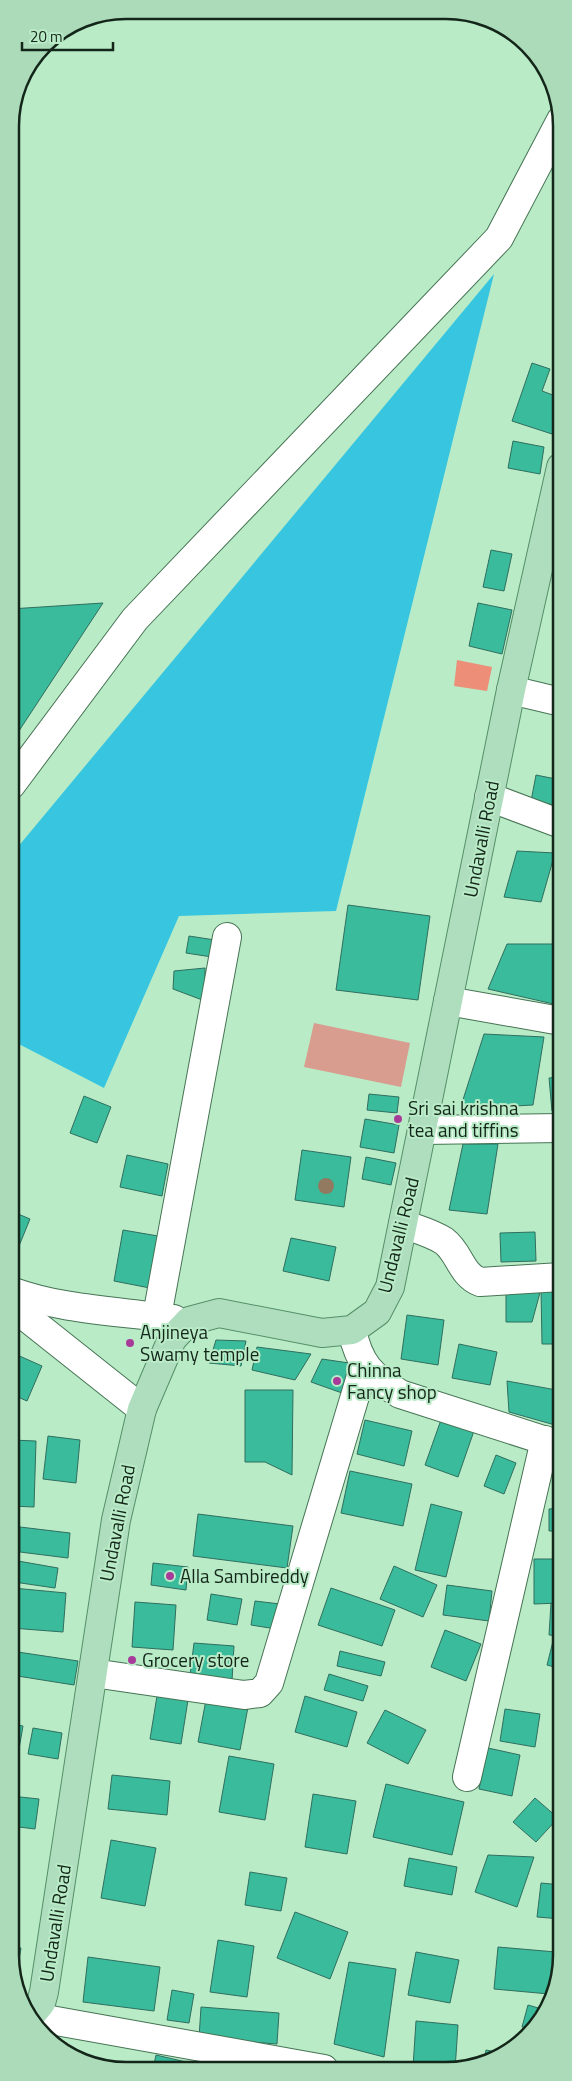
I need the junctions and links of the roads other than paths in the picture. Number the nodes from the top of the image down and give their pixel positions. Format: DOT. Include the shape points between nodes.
graph roads {
  1 [pos="553,135"];
  2 [pos="553,504"];
  3 [pos="511,690"];
  4 [pos="553,700"];
  5 [pos="19,772"];
  6 [pos="489,797"];
  7 [pos="553,821"];
  8 [pos="227,937"];
  9 [pos="448,1001"];
  10 [pos="553,1020"];
  11 [pos="553,1128"];
  12 [pos="423,1130"];
  13 [pos="403,1224"];
  14 [pos="553,1278"];
  15 [pos="19,1294"];
  16 [pos="19,1311"];
  17 [pos="156,1316"];
  18 [pos="189,1321"];
  19 [pos="352,1330"];
  20 [pos="364,1366"];
  21 [pos="142,1409"];
  22 [pos="553,1443"];
  23 [pos="92,1673"];
  24 [pos="467,1777"];
  25 [pos="35,2011"];
  26 [pos="40,2018"];
  27 [pos="216,2060"];
  28 [pos="238,2062"];
  1 -- 5 [label="street" via="499,238 135,619"];
  2 -- 3 [label="main road, Undavalli Road"];
  3 -- 4 [label="street"];
  3 -- 6 [label="main road, Undavalli Road"];
  6 -- 7 [label="street"];
  6 -- 9 [label="main road, Undavalli Road"];
  8 -- 17 [label="street"];
  9 -- 10 [label="street"];
  9 -- 12 [label="main road, Undavalli Road"];
  11 -- 12 [label="street"];
  12 -- 13 [label="main road, Undavalli Road"];
  13 -- 14 [label="street" via="443,1241 453,1250 470,1278 480,1282"];
  13 -- 19 [label="main road, Undavalli Road" via="390,1286 377,1312"];
  15 -- 17 [label="street" via="58,1303"];
  16 -- 21 [label="street"];
  17 -- 18 [label="street"];
  18 -- 19 [label="main road" via="219,1313 322,1333"];
  18 -- 21 [label="main road, Undavalli Road" via="172,1338"];
  19 -- 20 [label="street"];
  20 -- 22 [label="street" via="380,1382 400,1394"];
  20 -- 23 [label="street" via="269,1683 260,1693 244,1695"];
  21 -- 23 [label="main road, Undavalli Road" via="116,1520"];
  22 -- 24 [label="street"];
  23 -- 25 [label="main road, Undavalli Road" via="44,1992"];
  26 -- 27 [label="street"];
  27 -- 28 [label="street"];
}
